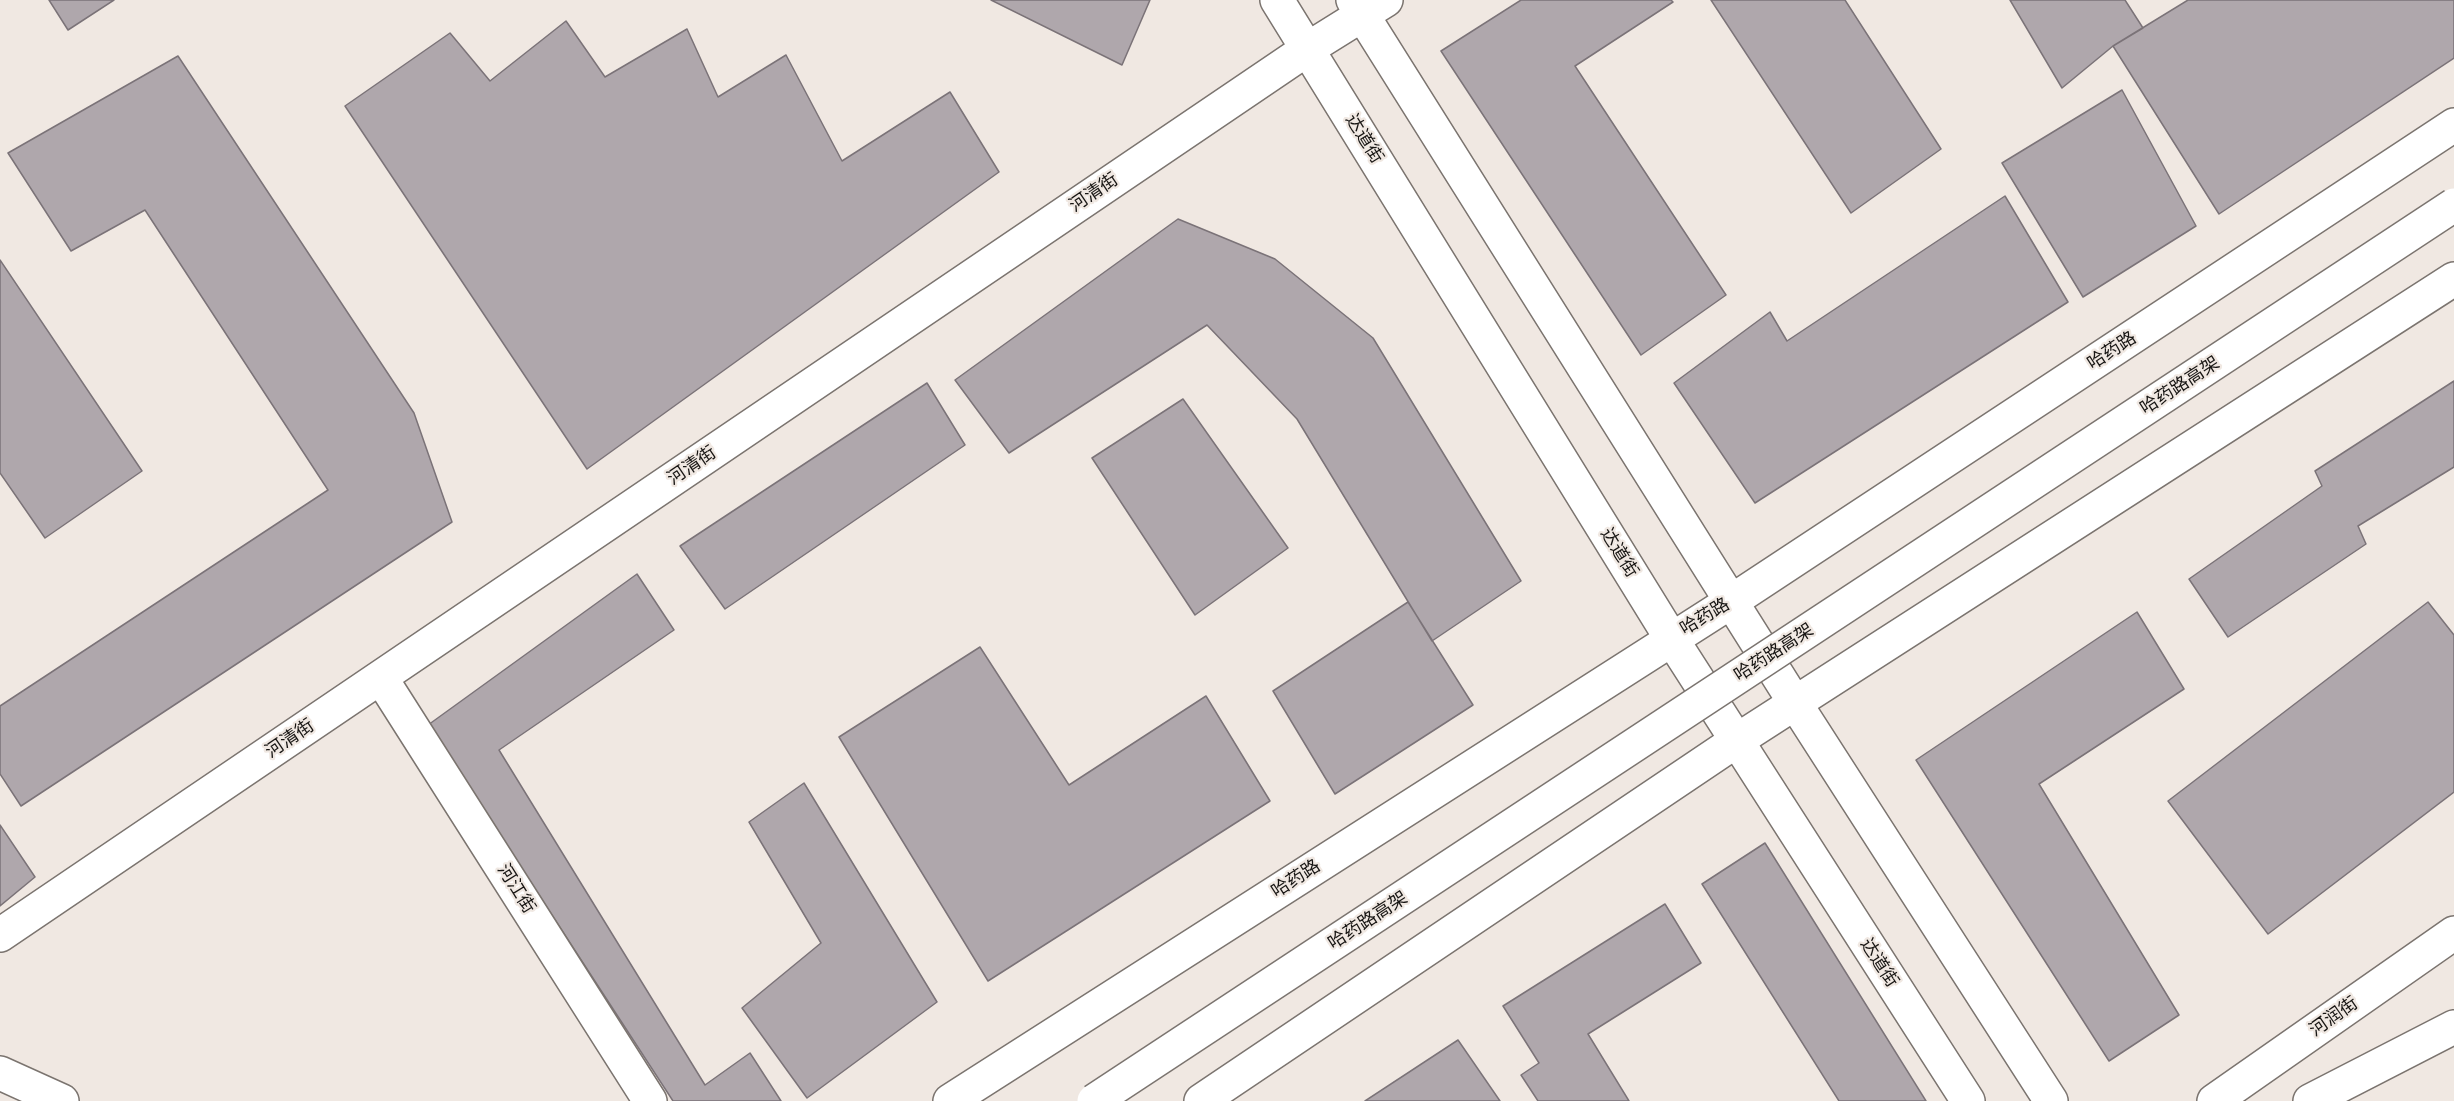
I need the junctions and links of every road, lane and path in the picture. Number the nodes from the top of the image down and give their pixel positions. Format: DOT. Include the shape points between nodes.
graph roads {
  1 [pos="1277,0"];
  2 [pos="1367,5"];
  3 [pos="1309,48"];
  4 [pos="2454,125"];
  5 [pos="2454,205"];
  6 [pos="2454,279"];
  7 [pos="1732,601"];
  8 [pos="1671,638"];
  9 [pos="381,678"];
  10 [pos="1795,703"];
  11 [pos="1736,741"];
  12 [pos="2454,933"];
  13 [pos="0,935"];
  14 [pos="2454,1027"];
  15 [pos="0,1073"];
  16 [pos="62,1101"];
  17 [pos="650,1101"];
  18 [pos="951,1101"];
  19 [pos="1094,1101"];
  20 [pos="1201,1101"];
  21 [pos="1968,1101"];
  22 [pos="2051,1101"];
  23 [pos="2214,1101"];
  24 [pos="2310,1101"];
  1 -- 3 [label="main road, 达道街"];
  2 -- 3 [label="main road, 河清街"];
  2 -- 7 [label="main road"];
  3 -- 8 [label="main road, 达道街"];
  3 -- 9 [label="main road, 河清街"];
  4 -- 7 [label="main road, 哈药路"];
  5 -- 19 [label="main road, 哈药路高架, bridge"];
  6 -- 10 [label="main road"];
  7 -- 8 [label="main road, 哈药路"];
  7 -- 10 [label="main road"];
  8 -- 11 [label="main road, 达道街"];
  8 -- 18 [label="main road, 哈药路"];
  9 -- 13 [label="main road, 河清街"];
  9 -- 17 [label="main road, 河江街"];
  10 -- 11 [label="main road"];
  10 -- 22 [label="main road"];
  11 -- 20 [label="main road"];
  11 -- 21 [label="main road, 达道街"];
  12 -- 23 [label="main road, 河润街"];
  14 -- 24 [label="main road"];
  15 -- 16 [label="main road"];
}
